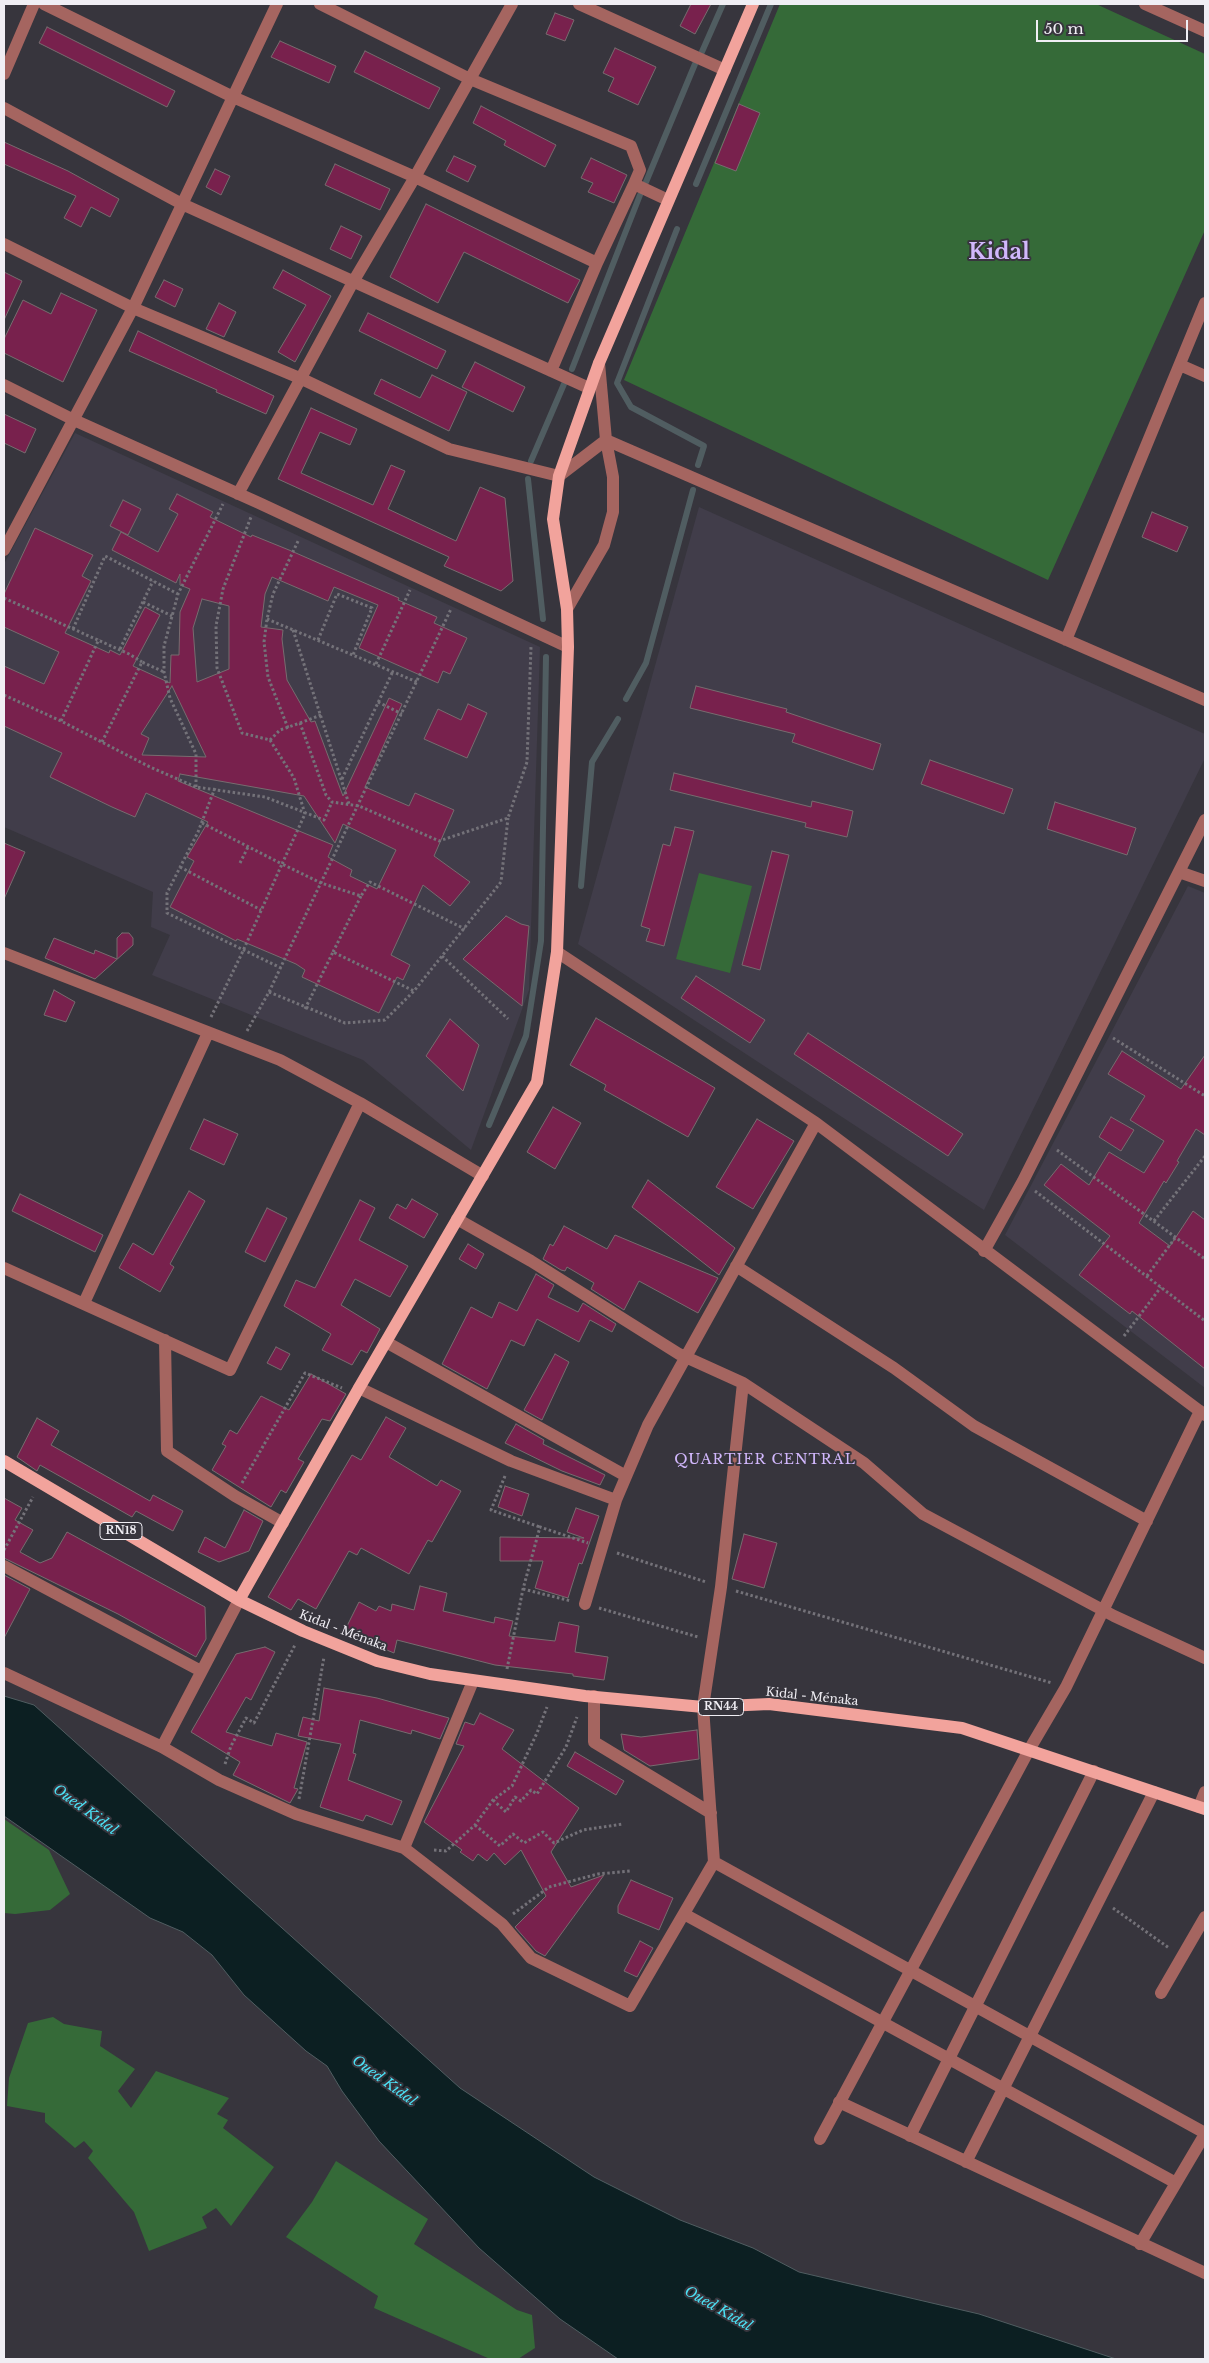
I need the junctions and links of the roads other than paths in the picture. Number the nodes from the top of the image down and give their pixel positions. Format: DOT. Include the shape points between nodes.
graph roads {
  1 [pos="34,4"];
  2 [pos="44,4"];
  3 [pos="276,4"];
  4 [pos="320,4"];
  5 [pos="512,4"];
  6 [pos="579,4"];
  7 [pos="753,4"];
  8 [pos="1145,4"];
  9 [pos="1205,31"];
  10 [pos="725,70"];
  11 [pos="4,74"];
  12 [pos="470,79"];
  13 [pos="232,96"];
  14 [pos="4,108"];
  15 [pos="416,177"];
  16 [pos="634,184"];
  17 [pos="668,200"];
  18 [pos="182,204"];
  19 [pos="4,244"];
  20 [pos="597,263"];
  21 [pos="353,282"];
  22 [pos="1205,303"];
  23 [pos="132,308"];
  24 [pos="599,363"];
  25 [pos="1180,365"];
  26 [pos="551,371"];
  27 [pos="1205,376"];
  28 [pos="302,379"];
  29 [pos="4,385"];
  30 [pos="589,388"];
  31 [pos="74,420"];
  32 [pos="606,440"];
  33 [pos="559,476"];
  34 [pos="234,492"];
  35 [pos="4,550"];
  36 [pos="568,610"];
  37 [pos="1066,640"];
  38 [pos="568,647"];
  39 [pos="1205,700"];
  40 [pos="1205,820"];
  41 [pos="1179,872"];
  42 [pos="1205,881"];
  43 [pos="557,952"];
  44 [pos="4,953"];
  45 [pos="206,1032"];
  46 [pos="360,1103"];
  47 [pos="816,1124"];
  48 [pos="483,1176"];
  49 [pos="457,1219"];
  50 [pos="984,1251"];
  51 [pos="736,1266"];
  52 [pos="4,1268"];
  53 [pos="84,1303"];
  54 [pos="165,1340"];
  55 [pos="386,1342"];
  56 [pos="686,1356"];
  57 [pos="743,1384"];
  58 [pos="357,1391"];
  59 [pos="1203,1413"];
  60 [pos="4,1461"];
  61 [pos="626,1476"];
  62 [pos="616,1500"];
  63 [pos="1147,1521"];
  64 [pos="283,1523"];
  65 [pos="4,1566"];
  66 [pos="239,1600"];
  67 [pos="584,1604"];
  68 [pos="1103,1610"];
  69 [pos="1205,1658"];
  70 [pos="201,1671"];
  71 [pos="4,1673"];
  72 [pos="473,1681"];
  73 [pos="590,1696"];
  74 [pos="703,1708"];
  75 [pos="162,1747"];
  76 [pos="1029,1750"];
  77 [pos="1094,1771"];
  78 [pos="1154,1792"];
  79 [pos="1205,1792"];
  80 [pos="1202,1808"];
  81 [pos="710,1813"];
  82 [pos="404,1848"];
  83 [pos="714,1862"];
  84 [pos="684,1914"];
  85 [pos="1205,1917"];
  86 [pos="910,1970"];
  87 [pos="1161,1993"];
  88 [pos="976,2006"];
  89 [pos="882,2023"];
  90 [pos="1030,2036"];
  91 [pos="949,2059"];
  92 [pos="1004,2089"];
  93 [pos="840,2102"];
  94 [pos="1205,2134"];
  95 [pos="910,2136"];
  96 [pos="820,2139"];
  97 [pos="966,2162"];
  98 [pos="1176,2183"];
  99 [pos="1140,2244"];
  100 [pos="1205,2273"];
  1 -- 11 [label="street"];
  2 -- 13 [label="street"];
  3 -- 13 [label="street"];
  4 -- 12 [label="street"];
  5 -- 12 [label="street"];
  6 -- 10 [label="street"];
  7 -- 10 [label="main road"];
  8 -- 9 [label="street"];
  10 -- 17 [label="main road"];
  12 -- 15 [label="street"];
  12 -- 16 [label="street" via="631,146 640,170"];
  13 -- 15 [label="street"];
  13 -- 18 [label="street"];
  14 -- 18 [label="street"];
  15 -- 20 [label="street"];
  15 -- 21 [label="street"];
  16 -- 17 [label="street"];
  16 -- 20 [label="street"];
  17 -- 24 [label="main road"];
  18 -- 21 [label="street"];
  18 -- 23 [label="street"];
  19 -- 23 [label="street"];
  20 -- 26 [label="street"];
  21 -- 26 [label="street"];
  21 -- 28 [label="street"];
  22 -- 25 [label="street"];
  23 -- 28 [label="street"];
  23 -- 31 [label="street"];
  24 -- 30 [label="main road"];
  24 -- 32 [label="street"];
  25 -- 27 [label="street"];
  25 -- 37 [label="street"];
  26 -- 30 [label="street"];
  28 -- 33 [label="street" via="449,449"];
  28 -- 34 [label="street"];
  29 -- 31 [label="street"];
  30 -- 33 [label="main road"];
  31 -- 34 [label="street"];
  31 -- 35 [label="street"];
  32 -- 33 [label="street"];
  32 -- 36 [label="street" via="614,478 614,512 604,545"];
  32 -- 37 [label="street"];
  33 -- 36 [label="main road" via="553,519"];
  34 -- 38 [label="street"];
  36 -- 38 [label="main road"];
  37 -- 39 [label="street"];
  38 -- 43 [label="main road"];
  40 -- 41 [label="street"];
  41 -- 42 [label="street"];
  41 -- 50 [label="street" via="1023,1181"];
  43 -- 47 [label="street"];
  43 -- 48 [label="main road" via="537,1082"];
  44 -- 45 [label="street"];
  45 -- 46 [label="street" via="280,1060"];
  45 -- 53 [label="street"];
  46 -- 48 [label="street"];
  46 -- 54 [label="street" via="230,1370"];
  47 -- 50 [label="street"];
  47 -- 51 [label="street"];
  48 -- 49 [label="main road"];
  49 -- 55 [label="main road"];
  49 -- 56 [label="street"];
  50 -- 59 [label="street"];
  51 -- 56 [label="street"];
  51 -- 63 [label="street" via="894,1368 974,1426"];
  52 -- 53 [label="street"];
  53 -- 54 [label="street"];
  54 -- 64 [label="street" via="167,1451"];
  55 -- 58 [label="main road"];
  55 -- 61 [label="street"];
  56 -- 57 [label="street"];
  56 -- 61 [label="street" via="648,1425"];
  57 -- 68 [label="street" via="864,1463 923,1514"];
  57 -- 74 [label="street" via="721,1587"];
  58 -- 62 [label="street" via="511,1461"];
  58 -- 64 [label="main road"];
  59 -- 63 [label="street"];
  60 -- 66 [label="main road, RN18"];
  61 -- 62 [label="street"];
  62 -- 67 [label="street"];
  63 -- 68 [label="street"];
  64 -- 66 [label="main road"];
  65 -- 70 [label="street"];
  66 -- 70 [label="street"];
  66 -- 72 [label="main road, Kidal - Ménaka / RN44" via="377,1661"];
  68 -- 69 [label="street"];
  68 -- 76 [label="street" via="1066,1687"];
  70 -- 75 [label="street"];
  71 -- 75 [label="street"];
  72 -- 73 [label="main road, Kidal - Ménaka / RN44"];
  72 -- 82 [label="street"];
  73 -- 74 [label="main road, Kidal - Ménaka / RN44"];
  73 -- 81 [label="street" via="594,1742"];
  74 -- 76 [label="main road, Kidal - Ménaka / RN44" via="769,1704 952,1727"];
  74 -- 81 [label="street"];
  75 -- 82 [label="street" via="219,1780 296,1814"];
  76 -- 77 [label="main road, Kidal - Ménaka / RN44"];
  76 -- 86 [label="street"];
  77 -- 78 [label="main road, Kidal - Ménaka / RN44"];
  77 -- 88 [label="street"];
  78 -- 80 [label="main road, Kidal - Ménaka / RN44"];
  78 -- 90 [label="street"];
  79 -- 80 [label="street"];
  81 -- 83 [label="street"];
  82 -- 84 [label="street" via="502,1924 530,1958 630,2006"];
  83 -- 84 [label="street"];
  83 -- 86 [label="street"];
  84 -- 89 [label="street"];
  85 -- 87 [label="street"];
  86 -- 88 [label="street"];
  86 -- 89 [label="street"];
  88 -- 90 [label="street"];
  88 -- 91 [label="street"];
  89 -- 91 [label="street"];
  89 -- 93 [label="street"];
  90 -- 92 [label="street"];
  90 -- 94 [label="street"];
  91 -- 92 [label="street"];
  91 -- 95 [label="street"];
  92 -- 97 [label="street"];
  92 -- 98 [label="street"];
  93 -- 95 [label="street"];
  93 -- 96 [label="street"];
  94 -- 98 [label="street"];
  95 -- 97 [label="street"];
  97 -- 99 [label="street"];
  98 -- 99 [label="street"];
  99 -- 100 [label="street"];
}
